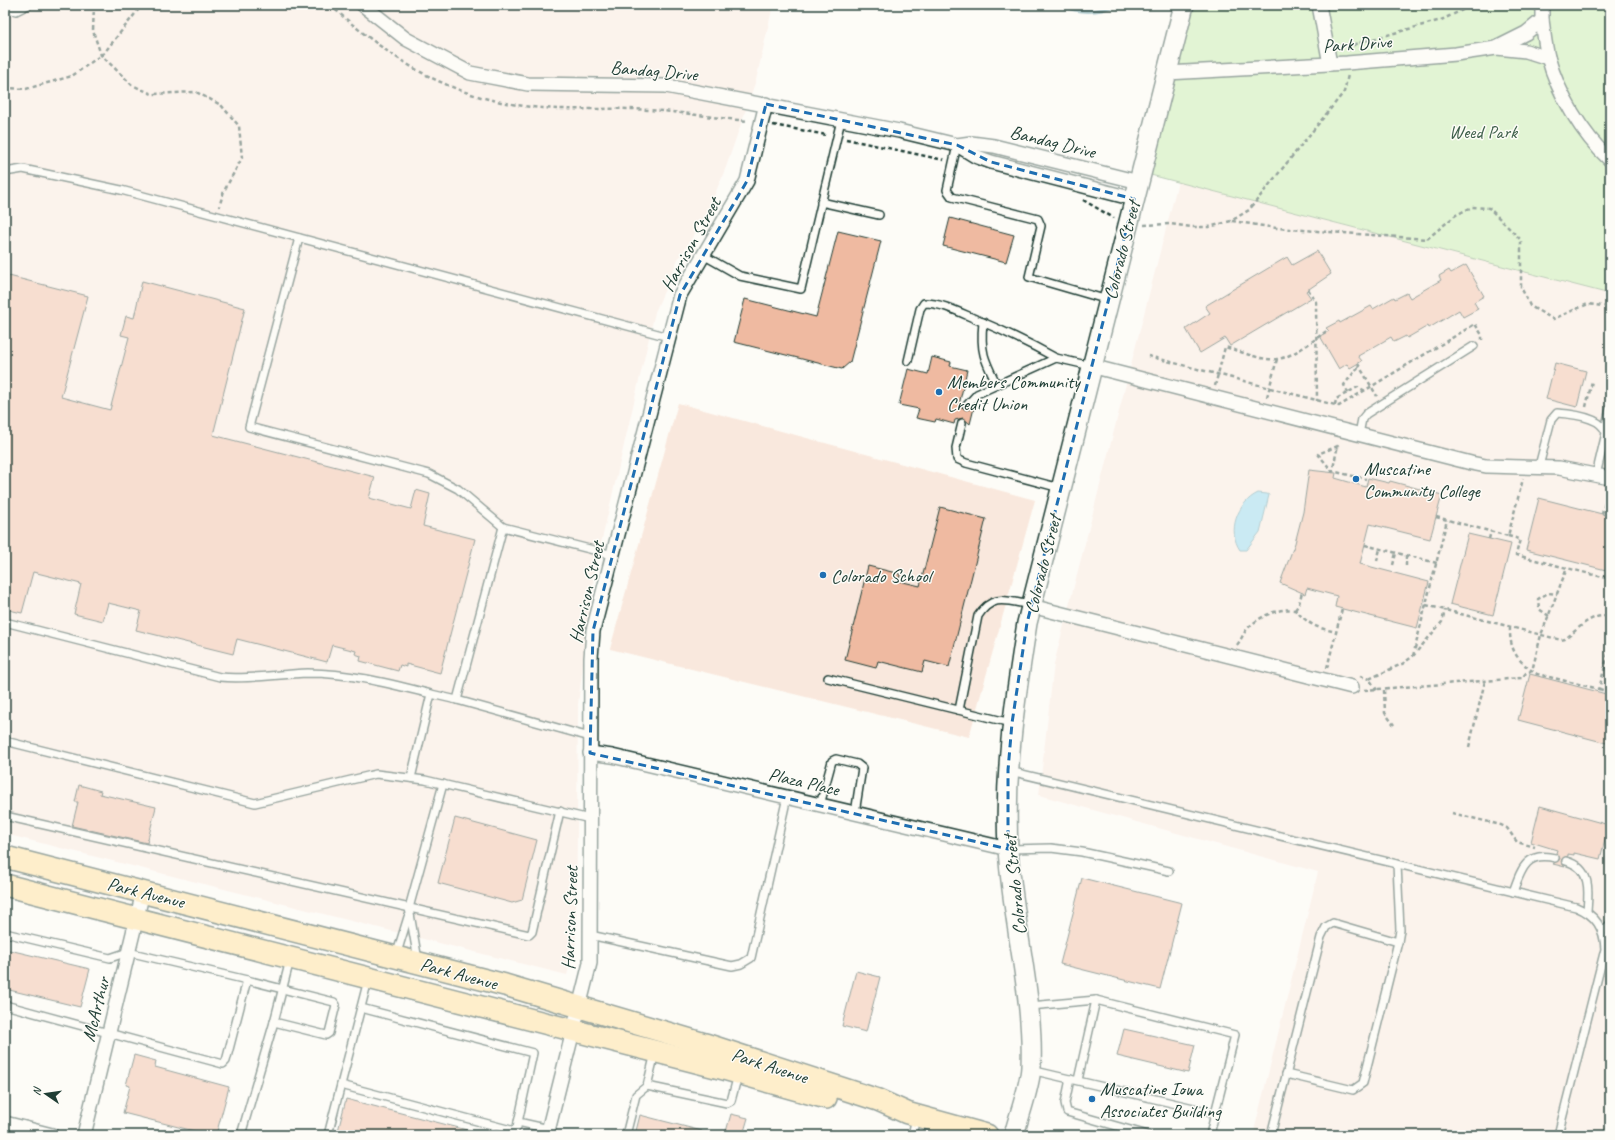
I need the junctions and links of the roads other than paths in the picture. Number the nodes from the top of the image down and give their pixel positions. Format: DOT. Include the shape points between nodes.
graph roads {
  1 [pos="28,5"];
  2 [pos="363,5"];
  3 [pos="1184,5"];
  4 [pos="1318,5"];
  5 [pos="1542,5"];
  6 [pos="5,8"];
  7 [pos="1542,20"];
  8 [pos="1496,48"];
  9 [pos="1548,58"];
  10 [pos="1330,64"];
  11 [pos="1167,74"];
  12 [pos="766,104"];
  13 [pos="841,120"];
  14 [pos="957,145"];
  15 [pos="1610,160"];
  16 [pos="5,172"];
  17 [pos="1136,191"];
  18 [pos="822,202"];
  19 [pos="879,215"];
  20 [pos="299,238"];
  21 [pos="703,255"];
  22 [pos="1108,300"];
  23 [pos="983,322"];
  24 [pos="669,337"];
  25 [pos="1474,346"];
  26 [pos="1056,358"];
  27 [pos="908,361"];
  28 [pos="1091,366"];
  29 [pos="997,385"];
  30 [pos="966,405"];
  31 [pos="1610,409"];
  32 [pos="962,423"];
  33 [pos="1605,429"];
  34 [pos="1359,434"];
  35 [pos="1539,466"];
  36 [pos="1596,475"];
  37 [pos="1610,478"];
  38 [pos="1061,488"];
  39 [pos="503,527"];
  40 [pos="613,555"];
  41 [pos="1031,606"];
  42 [pos="5,622"];
  43 [pos="828,678"];
  44 [pos="1352,687"];
  45 [pos="431,694"];
  46 [pos="457,700"];
  47 [pos="959,710"];
  48 [pos="1012,723"];
  49 [pos="590,737"];
  50 [pos="5,741"];
  51 [pos="590,753"];
  52 [pos="1008,770"];
  53 [pos="411,778"];
  54 [pos="443,784"];
  55 [pos="787,797"];
  56 [pos="820,805"];
  57 [pos="560,811"];
  58 [pos="855,813"];
  59 [pos="5,816"];
  60 [pos="590,819"];
  61 [pos="1008,849"];
  62 [pos="5,856"];
  63 [pos="1555,858"];
  64 [pos="1566,861"];
  65 [pos="1397,864"];
  66 [pos="1168,871"];
  67 [pos="5,885"];
  68 [pos="143,892"];
  69 [pos="1513,892"];
  70 [pos="409,911"];
  71 [pos="1587,911"];
  72 [pos="136,918"];
  73 [pos="1610,924"];
  74 [pos="1603,931"];
  75 [pos="5,933"];
  76 [pos="590,935"];
  77 [pos="1398,942"];
  78 [pos="128,952"];
  79 [pos="396,956"];
  80 [pos="291,958"];
  81 [pos="418,962"];
  82 [pos="368,978"];
  83 [pos="247,980"];
  84 [pos="283,989"];
  85 [pos="1096,1000"];
  86 [pos="5,1005"];
  87 [pos="579,1006"];
  88 [pos="1028,1006"];
  89 [pos="360,1008"];
  90 [pos="274,1022"];
  91 [pos="573,1030"];
  92 [pos="108,1034"];
  93 [pos="656,1051"];
  94 [pos="741,1065"];
  95 [pos="1030,1070"];
  96 [pos="1286,1074"];
  97 [pos="1070,1078"];
  98 [pos="1078,1080"];
  99 [pos="341,1085"];
  100 [pos="647,1086"];
  101 [pos="1215,1113"];
  102 [pos="912,1121"];
  103 [pos="518,1122"];
  104 [pos="5,1123"];
  105 [pos="957,1131"];
  106 [pos="548,1132"];
  107 [pos="52,1135"];
  108 [pos="84,1135"];
  109 [pos="241,1135"];
  110 [pos="328,1135"];
  111 [pos="626,1135"];
  112 [pos="987,1135"];
  113 [pos="1014,1135"];
  114 [pos="1148,1135"];
  115 [pos="1210,1135"];
  116 [pos="1271,1135"];
  117 [pos="1558,1135"];
  1 -- 6 [label="lane" via="16,11"];
  2 -- 12 [label="street, Bandag Drive" via="406,39 470,73 528,84 666,86"];
  3 -- 11 [label="street, Colorado Street"];
  4 -- 10 [label="street"];
  5 -- 7 [label="street"];
  7 -- 8 [label="street, Park Drive" via="1526,33"];
  7 -- 9 [label="street"];
  8 -- 9 [label="street" via="1526,51"];
  8 -- 10 [label="street, Park Drive" via="1456,54"];
  9 -- 15 [label="street" via="1573,112 1585,131"];
  10 -- 11 [label="street, Park Drive"];
  11 -- 17 [label="street, Colorado Street"];
  12 -- 13 [label="street, Bandag Drive"];
  12 -- 21 [label="street, Harrison Street" via="747,181"];
  13 -- 14 [label="street, Bandag Drive"];
  13 -- 18 [label="lane"];
  14 -- 17 [label="street, Bandag Drive" via="971,143 994,146"];
  14 -- 22 [label="lane" via="947,190 952,197 1038,219 1040,226 1029,277"];
  16 -- 20 [label="lane" via="23,169 121,190"];
  17 -- 22 [label="street, Colorado Street"];
  18 -- 19 [label="lane"];
  18 -- 21 [label="lane" via="801,289 740,276"];
  20 -- 24 [label="lane"];
  20 -- 39 [label="lane" via="249,427 429,474 458,489"];
  21 -- 24 [label="street, Harrison Street" via="680,295"];
  22 -- 28 [label="street, Colorado Street"];
  23 -- 26 [label="lane" via="1021,338"];
  23 -- 27 [label="lane" via="950,308 932,303 924,304 920,309"];
  23 -- 29 [label="lane" via="981,343 984,359"];
  24 -- 40 [label="street, Harrison Street"];
  25 -- 34 [label="lane" via="1366,414 1362,419"];
  26 -- 28 [label="lane"];
  26 -- 29 [label="lane"];
  28 -- 34 [label="street"];
  28 -- 38 [label="street, Colorado Street"];
  29 -- 30 [label="lane" via="976,394"];
  31 -- 33 [label="lane"];
  32 -- 38 [label="lane" via="956,448 957,459"];
  33 -- 35 [label="lane" via="1594,420 1557,413 1552,420"];
  33 -- 36 [label="lane"];
  34 -- 35 [label="street" via="1486,466"];
  35 -- 36 [label="street"];
  36 -- 37 [label="street"];
  38 -- 41 [label="street, Colorado Street"];
  39 -- 40 [label="lane"];
  39 -- 46 [label="lane"];
  40 -- 49 [label="street, Harrison Street" via="593,631"];
  41 -- 44 [label="street"];
  41 -- 47 [label="lane" via="1001,600 991,601 978,616"];
  41 -- 48 [label="street, Colorado Street"];
  42 -- 45 [label="lane" via="220,677 339,674"];
  43 -- 47 [label="lane"];
  45 -- 46 [label="lane"];
  45 -- 53 [label="lane"];
  46 -- 49 [label="lane"];
  47 -- 48 [label="lane"];
  48 -- 52 [label="street, Colorado Street"];
  49 -- 51 [label="street, Harrison Street"];
  50 -- 53 [label="lane" via="255,803 376,774"];
  51 -- 55 [label="street, Plaza Place"];
  51 -- 60 [label="street, Harrison Street"];
  52 -- 61 [label="street, Colorado Street"];
  52 -- 65 [label="lane"];
  53 -- 54 [label="lane"];
  54 -- 57 [label="lane"];
  54 -- 70 [label="lane"];
  55 -- 56 [label="street, Plaza Place"];
  55 -- 76 [label="lane" via="751,958 732,966"];
  56 -- 58 [label="street, Plaza Place"];
  56 -- 58 [label="lane" via="832,761 836,759 857,764 862,768"];
  57 -- 60 [label="lane"];
  57 -- 70 [label="lane" via="531,934"];
  58 -- 61 [label="street, Plaza Place"];
  59 -- 70 [label="lane"];
  60 -- 76 [label="street, Harrison Street"];
  61 -- 66 [label="lane" via="1063,849"];
  61 -- 88 [label="street, Colorado Street"];
  62 -- 68 [label="main road, Park Avenue"];
  63 -- 69 [label="lane" via="1538,857 1528,862 1520,872"];
  64 -- 71 [label="lane" via="1574,863 1584,872 1589,885"];
  65 -- 69 [label="lane"];
  65 -- 77 [label="lane" via="1400,930"];
  67 -- 72 [label="main road, Park Avenue"];
  68 -- 72 [label="street, McArthur"];
  68 -- 79 [label="main road, Park Avenue"];
  69 -- 71 [label="lane"];
  70 -- 79 [label="lane"];
  70 -- 81 [label="lane"];
  71 -- 74 [label="lane"];
  72 -- 78 [label="street, McArthur"];
  72 -- 80 [label="main road, Park Avenue"];
  73 -- 74 [label="lane"];
  74 -- 117 [label="lane" via="1605,949"];
  75 -- 78 [label="lane" via="110,958"];
  76 -- 87 [label="street, Harrison Street" via="590,963"];
  77 -- 96 [label="lane" via="1363,1083 1353,1090"];
  77 -- 96 [label="lane" via="1333,923 1326,927 1321,937"];
  78 -- 83 [label="lane"];
  78 -- 92 [label="street, McArthur"];
  79 -- 81 [label="main road, Park Avenue"];
  80 -- 82 [label="main road, Park Avenue"];
  80 -- 84 [label="lane"];
  81 -- 87 [label="main road, Park Avenue"];
  82 -- 89 [label="lane"];
  82 -- 91 [label="main road, Park Avenue"];
  83 -- 84 [label="lane"];
  83 -- 92 [label="lane" via="225,1063"];
  84 -- 90 [label="lane"];
  84 -- 90 [label="lane" via="334,1002 336,1005 333,1019 326,1035"];
  85 -- 88 [label="lane"];
  85 -- 98 [label="lane"];
  85 -- 101 [label="lane" via="1235,1034"];
  86 -- 92 [label="lane"];
  87 -- 91 [label="street, Harrison Street"];
  87 -- 94 [label="main road, Park Avenue"];
  88 -- 95 [label="street, Colorado Street"];
  89 -- 99 [label="lane"];
  89 -- 103 [label="lane" via="533,1054"];
  90 -- 109 [label="lane"];
  91 -- 93 [label="main road, Park Avenue"];
  91 -- 106 [label="street, Harrison Street"];
  92 -- 108 [label="street, McArthur"];
  93 -- 94 [label="main road, Park Avenue"];
  93 -- 100 [label="lane"];
  94 -- 100 [label="lane" via="731,1101 727,1103"];
  94 -- 102 [label="main road, Park Avenue" via="878,1100"];
  95 -- 97 [label="lane"];
  95 -- 113 [label="street, Colorado Street"];
  96 -- 116 [label="lane"];
  97 -- 98 [label="lane"];
  97 -- 114 [label="lane" via="1065,1103 1067,1112"];
  98 -- 101 [label="lane"];
  99 -- 103 [label="lane" via="511,1130 515,1130"];
  99 -- 110 [label="lane"];
  100 -- 111 [label="lane" via="636,1095"];
  101 -- 115 [label="lane"];
  102 -- 105 [label="main road, Park Avenue"];
  103 -- 106 [label="lane"];
  104 -- 107 [label="street"];
  105 -- 112 [label="main road, Park Avenue"];
}
